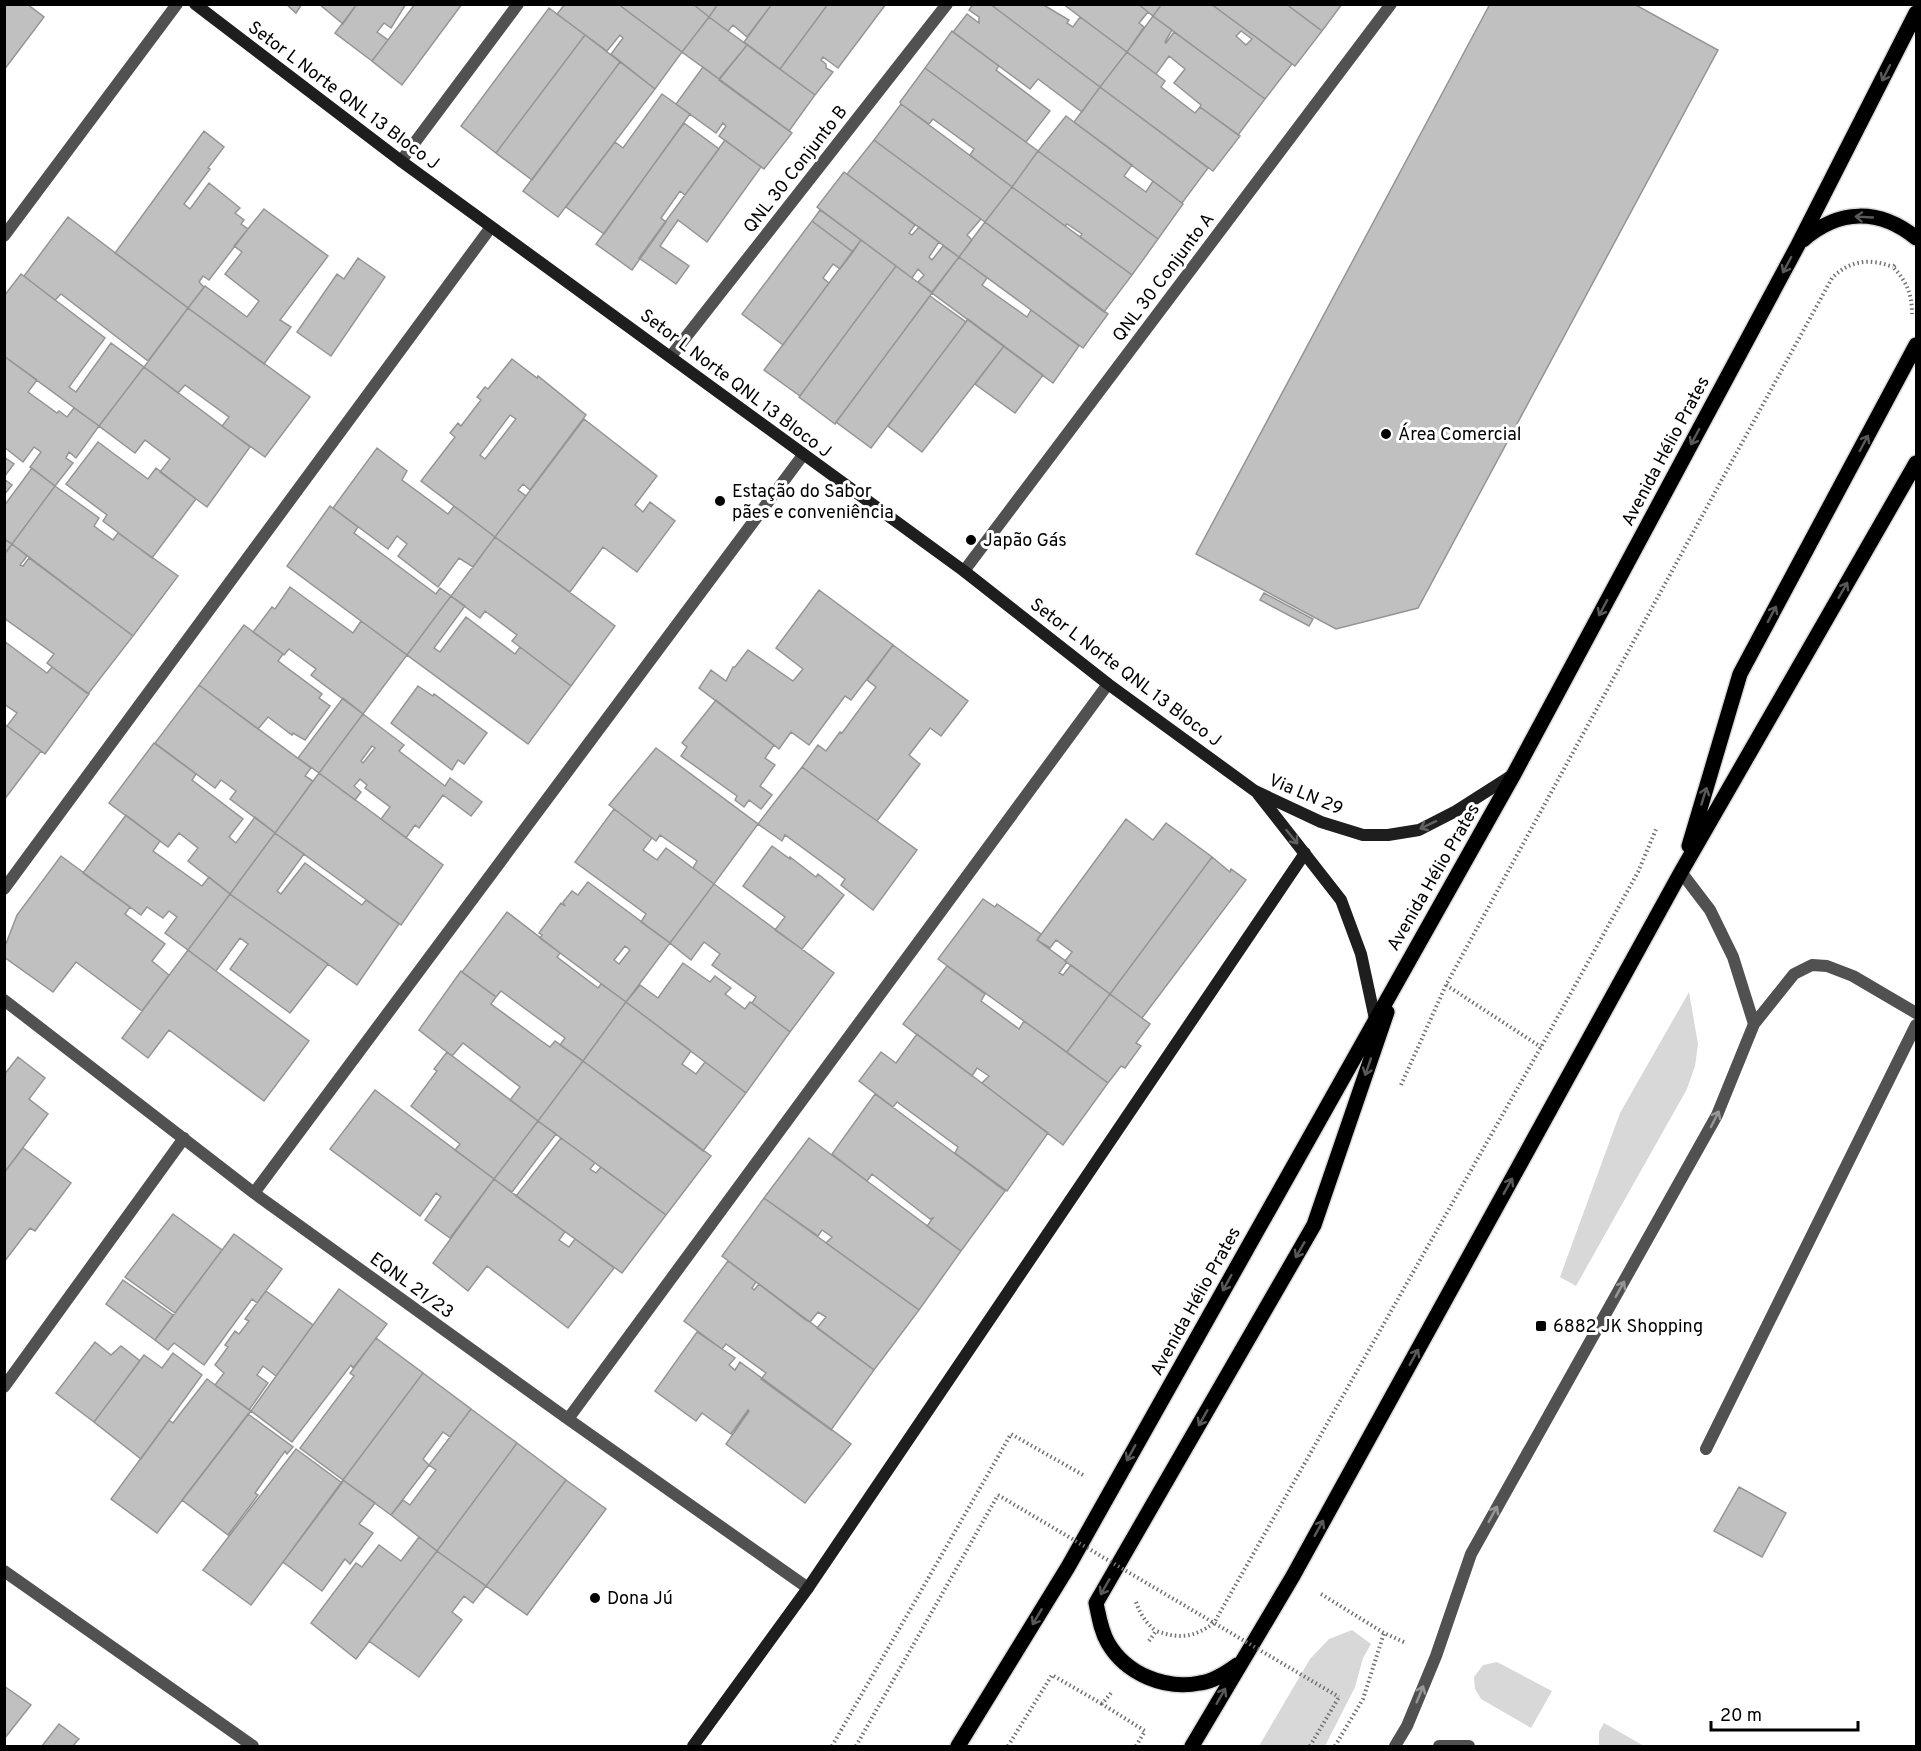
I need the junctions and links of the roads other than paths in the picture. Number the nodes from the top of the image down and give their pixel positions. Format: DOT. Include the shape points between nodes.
graph roads {
  1 [pos="177,4"];
  2 [pos="195,4"];
  3 [pos="518,4"];
  4 [pos="947,4"];
  5 [pos="1391,4"];
  6 [pos="1917,13"];
  7 [pos="401,161"];
  8 [pos="491,227"];
  9 [pos="4,236"];
  10 [pos="1914,236"];
  11 [pos="1798,245"];
  12 [pos="1917,345"];
  13 [pos="671,356"];
  14 [pos="803,455"];
  15 [pos="1917,463"];
  16 [pos="964,571"];
  17 [pos="1108,684"];
  18 [pos="1514,774"];
  19 [pos="1255,791"];
  20 [pos="1305,853"];
  21 [pos="1681,872"];
  22 [pos="4,889"];
  23 [pos="1401,972"];
  24 [pos="4,1000"];
  25 [pos="1917,1013"];
  26 [pos="1375,1019"];
  27 [pos="1754,1024"];
  28 [pos="1917,1025"];
  29 [pos="184,1138"];
  30 [pos="254,1193"];
  31 [pos="4,1387"];
  32 [pos="567,1419"];
  33 [pos="1706,1449"];
  34 [pos="4,1571"];
  35 [pos="808,1588"];
  36 [pos="1240,1664"];
  37 [pos="253,1746"];
  38 [pos="693,1746"];
  39 [pos="958,1746"];
  40 [pos="1192,1746"];
  41 [pos="1395,1746"];
  42 [pos="1439,1746"];
  43 [pos="1469,1746"];
  1 -- 9 [label="street"];
  2 -- 7 [label="street, Setor L Norte QNL 13 Bloco J"];
  3 -- 7 [label="street"];
  4 -- 13 [label="street, QNL 30 Conjunto B"];
  5 -- 16 [label="street, QNL 30 Conjunto A"];
  6 -- 11 [label="main road, Avenida Hélio Prates, one-way"];
  7 -- 8 [label="street, Setor L Norte QNL 13 Bloco J"];
  8 -- 13 [label="street, Setor L Norte QNL 13 Bloco J"];
  8 -- 22 [label="street"];
  10 -- 11 [label="main road, one-way" via="1881,218 1858,215 1835,220"];
  11 -- 18 [label="main road, Avenida Hélio Prates, one-way"];
  21 -- 12 [label="main road, one-way" via="1740,674"];
  13 -- 14 [label="street, Setor L Norte QNL 13 Bloco J"];
  14 -- 16 [label="street, Setor L Norte QNL 13 Bloco J"];
  14 -- 30 [label="street"];
  21 -- 15 [label="main road, one-way"];
  16 -- 17 [label="street, Setor L Norte QNL 13 Bloco J"];
  17 -- 19 [label="street, Setor L Norte QNL 13 Bloco J"];
  17 -- 32 [label="street"];
  18 -- 19 [label="street, Via LN 29, one-way" via="1419,830 1388,835 1363,834 1321,822"];
  18 -- 23 [label="main road, Avenida Hélio Prates"];
  19 -- 20 [label="street, Via LN 29, one-way"];
  20 -- 26 [label="street, Via LN 29" via="1341,900 1352,925"];
  20 -- 35 [label="street"];
  21 -- 27 [label="street" via="1710,909 1733,957"];
  36 -- 21 [label="main road, one-way" via="1293,1576"];
  23 -- 26 [label="main road, Avenida Hélio Prates"];
  23 -- 36 [label="main road, one-way" via="1314,1225 1096,1603 1108,1643 1121,1660 1159,1682 1201,1683"];
  24 -- 29 [label="street, EQNL 21/23"];
  25 -- 27 [label="street" via="1853,976 1812,965 1794,974"];
  26 -- 39 [label="main road, Avenida Hélio Prates, one-way" via="1068,1567"];
  41 -- 27 [label="street, one-way" via="1436,1656 1471,1554 1717,1115"];
  28 -- 33 [label="street"];
  29 -- 30 [label="street, EQNL 21/23"];
  29 -- 31 [label="street"];
  30 -- 32 [label="street, EQNL 21/23"];
  32 -- 35 [label="street, EQNL 21/23"];
  34 -- 37 [label="street"];
  35 -- 38 [label="street"];
  40 -- 36 [label="main road, one-way"];
  42 -- 43 [label="street"];
}
